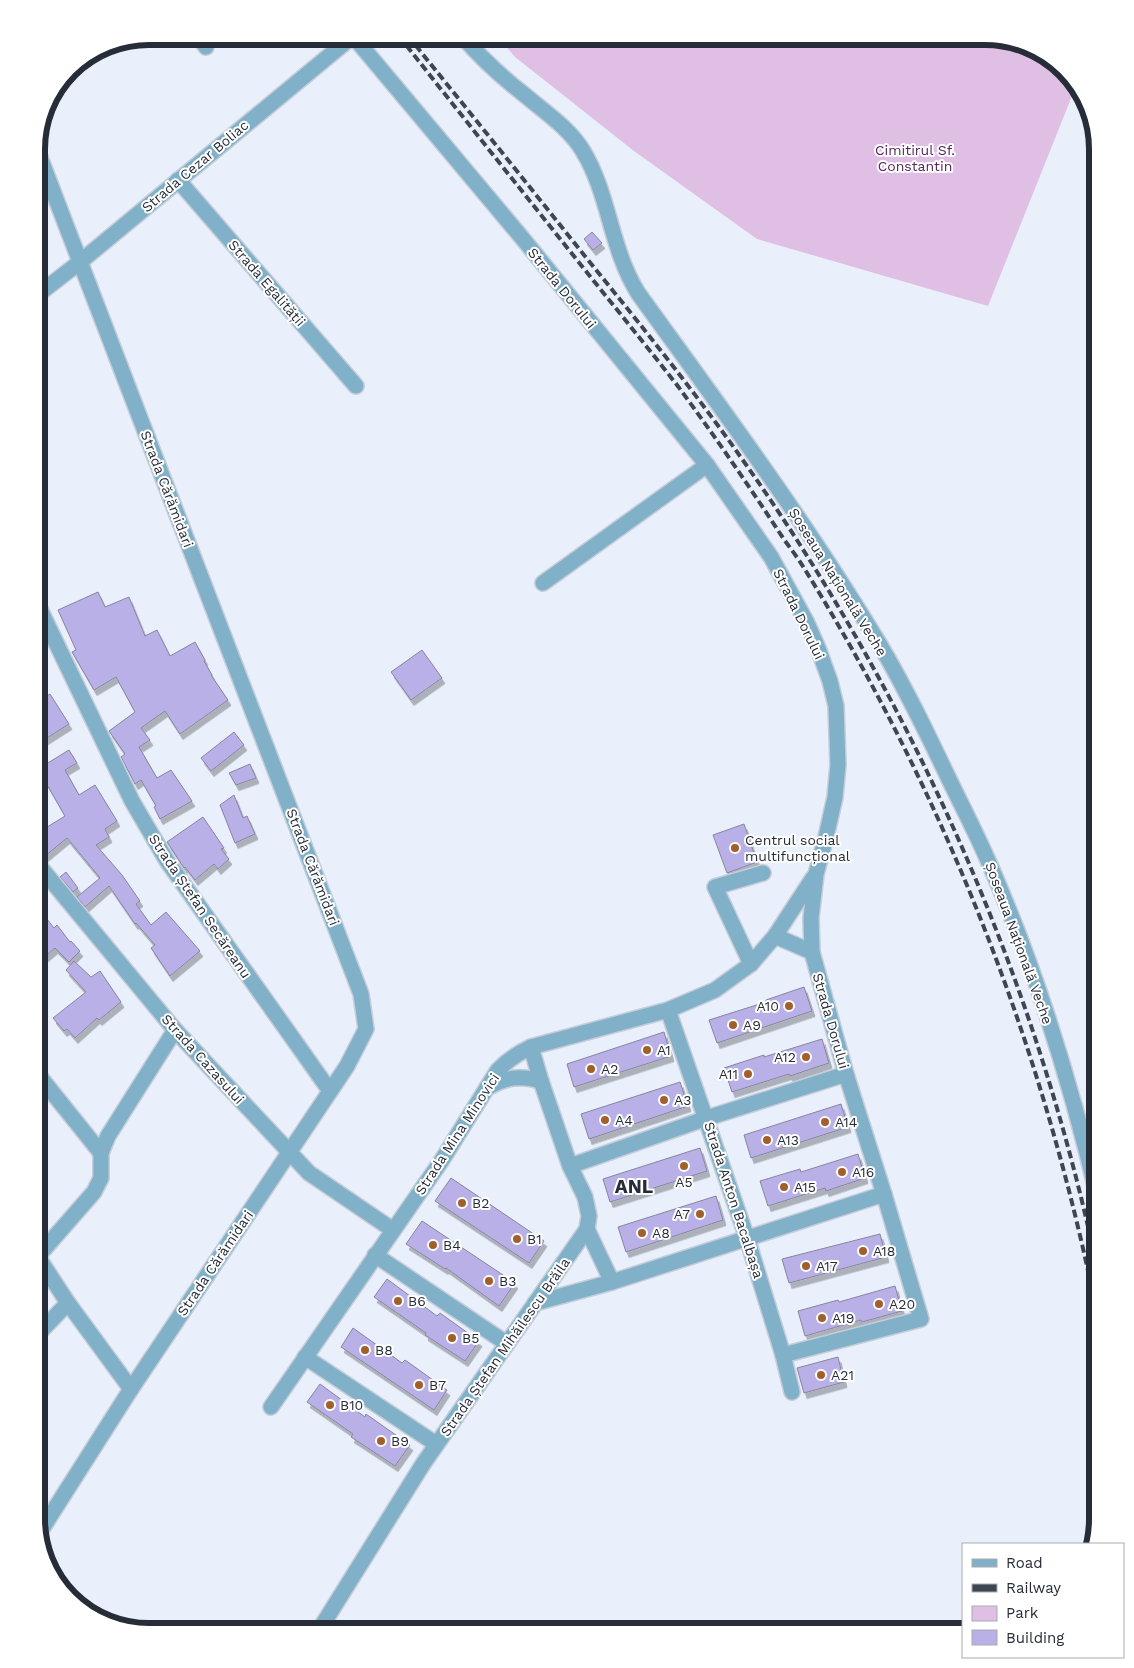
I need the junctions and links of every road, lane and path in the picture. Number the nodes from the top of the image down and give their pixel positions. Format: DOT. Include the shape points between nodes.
graph roads {
  1 [pos="342,45"];
  2 [pos="360,45"];
  3 [pos="471,45"];
  4 [pos="45,171"];
  5 [pos="178,180"];
  6 [pos="80,262"];
  7 [pos="45,289"];
  8 [pos="356,386"];
  9 [pos="708,465"];
  10 [pos="543,583"];
  11 [pos="45,620"];
  12 [pos="45,873"];
  13 [pos="763,873"];
  14 [pos="816,874"];
  15 [pos="775,936"];
  16 [pos="812,952"];
  17 [pos="751,964"];
  18 [pos="668,1010"];
  19 [pos="175,1030"];
  20 [pos="531,1047"];
  21 [pos="846,1074"];
  22 [pos="541,1081"];
  23 [pos="45,1083"];
  24 [pos="487,1088"];
  25 [pos="330,1091"];
  26 [pos="707,1118"];
  27 [pos="289,1152"];
  28 [pos="101,1153"];
  29 [pos="1089,1158"];
  30 [pos="570,1166"];
  31 [pos="884,1194"];
  32 [pos="587,1229"];
  33 [pos="393,1230"];
  34 [pos="748,1238"];
  35 [pos="45,1246"];
  36 [pos="375,1255"];
  37 [pos="45,1267"];
  38 [pos="612,1282"];
  39 [pos="68,1303"];
  40 [pos="535,1303"];
  41 [pos="45,1327"];
  42 [pos="506,1343"];
  43 [pos="783,1354"];
  44 [pos="305,1357"];
  45 [pos="131,1389"];
  46 [pos="792,1392"];
  47 [pos="271,1407"];
  48 [pos="436,1444"];
  49 [pos="45,1520"];
  50 [pos="324,1623"];
  1 -- 5 [label="street, Strada Cezar Boliac"];
  2 -- 9 [label="street, Strada Dorului"];
  3 -- 29 [label="street, Șoseaua Națională Veche" via="578,143 594,172 628,277 759,459 881,647 930,740 1008,908 1053,1036"];
  4 -- 6 [label="street, Strada Cărămidari"];
  5 -- 6 [label="street, Strada Cezar Boliac"];
  5 -- 8 [label="street, Strada Egalității"];
  6 -- 7 [label="street, Strada Cezar Boliac"];
  6 -- 25 [label="street, Strada Cărămidari" via="361,994 366,1029"];
  9 -- 10 [label="street"];
  9 -- 14 [label="street, Strada Dorului" via="771,557 806,621 830,680 836,706 838,764 835,797"];
  11 -- 25 [label="street, Strada Ștefan Secăreanu" via="132,801 167,862"];
  12 -- 19 [label="street, Strada Cazasului"];
  13 -- 17 [label="street" via="715,887"];
  14 -- 15 [label="street, Strada Mina Minovici"];
  14 -- 16 [label="street, Strada Dorului" via="811,918"];
  15 -- 16 [label="street"];
  15 -- 17 [label="street, Strada Mina Minovici"];
  16 -- 21 [label="street, Strada Dorului"];
  17 -- 18 [label="street, Strada Mina Minovici" via="714,990"];
  18 -- 20 [label="street, Strada Mina Minovici"];
  18 -- 26 [label="street, Strada Anton Bacalbașa"];
  19 -- 27 [label="street, Strada Cazasului"];
  19 -- 28 [label="street" via="108,1136"];
  20 -- 22 [label="street"];
  20 -- 24 [label="street, Strada Mina Minovici" via="507,1061"];
  21 -- 26 [label="street"];
  21 -- 31 [label="street, Strada Dorului"];
  22 -- 24 [label="street" via="513,1077"];
  22 -- 30 [label="street"];
  23 -- 28 [label="street"];
  24 -- 33 [label="street, Strada Mina Minovici"];
  25 -- 27 [label="street, Strada Cărămidari"];
  26 -- 30 [label="street"];
  26 -- 34 [label="street, Strada Anton Bacalbașa"];
  27 -- 33 [label="street, Strada Cazasului" via="309,1173"];
  27 -- 45 [label="street, Strada Cărămidari"];
  28 -- 35 [label="street" via="102,1178 94,1192"];
  30 -- 32 [label="street" via="585,1197 589,1216"];
  31 -- 34 [label="street"];
  31 -- 43 [label="street, Strada Dorului" via="921,1319"];
  32 -- 38 [label="street"];
  32 -- 40 [label="street, Strada Ștefan Mihăilescu Brăila"];
  33 -- 36 [label="street, Strada Mina Minovici"];
  34 -- 38 [label="street"];
  34 -- 43 [label="street, Strada Anton Bacalbașa"];
  36 -- 42 [label="street"];
  36 -- 44 [label="street, Strada Mina Minovici"];
  37 -- 39 [label="street"];
  38 -- 40 [label="street"];
  39 -- 41 [label="street"];
  39 -- 45 [label="street"];
  40 -- 42 [label="street, Strada Ștefan Mihăilescu Brăila"];
  42 -- 48 [label="street, Strada Ștefan Mihăilescu Brăila"];
  43 -- 46 [label="street, Strada Anton Bacalbașa"];
  44 -- 47 [label="street, Strada Mina Minovici"];
  44 -- 48 [label="street"];
  45 -- 49 [label="street, Strada Cărămidari"];
  48 -- 50 [label="street, Strada Ștefan Mihăilescu Brăila"];
}
